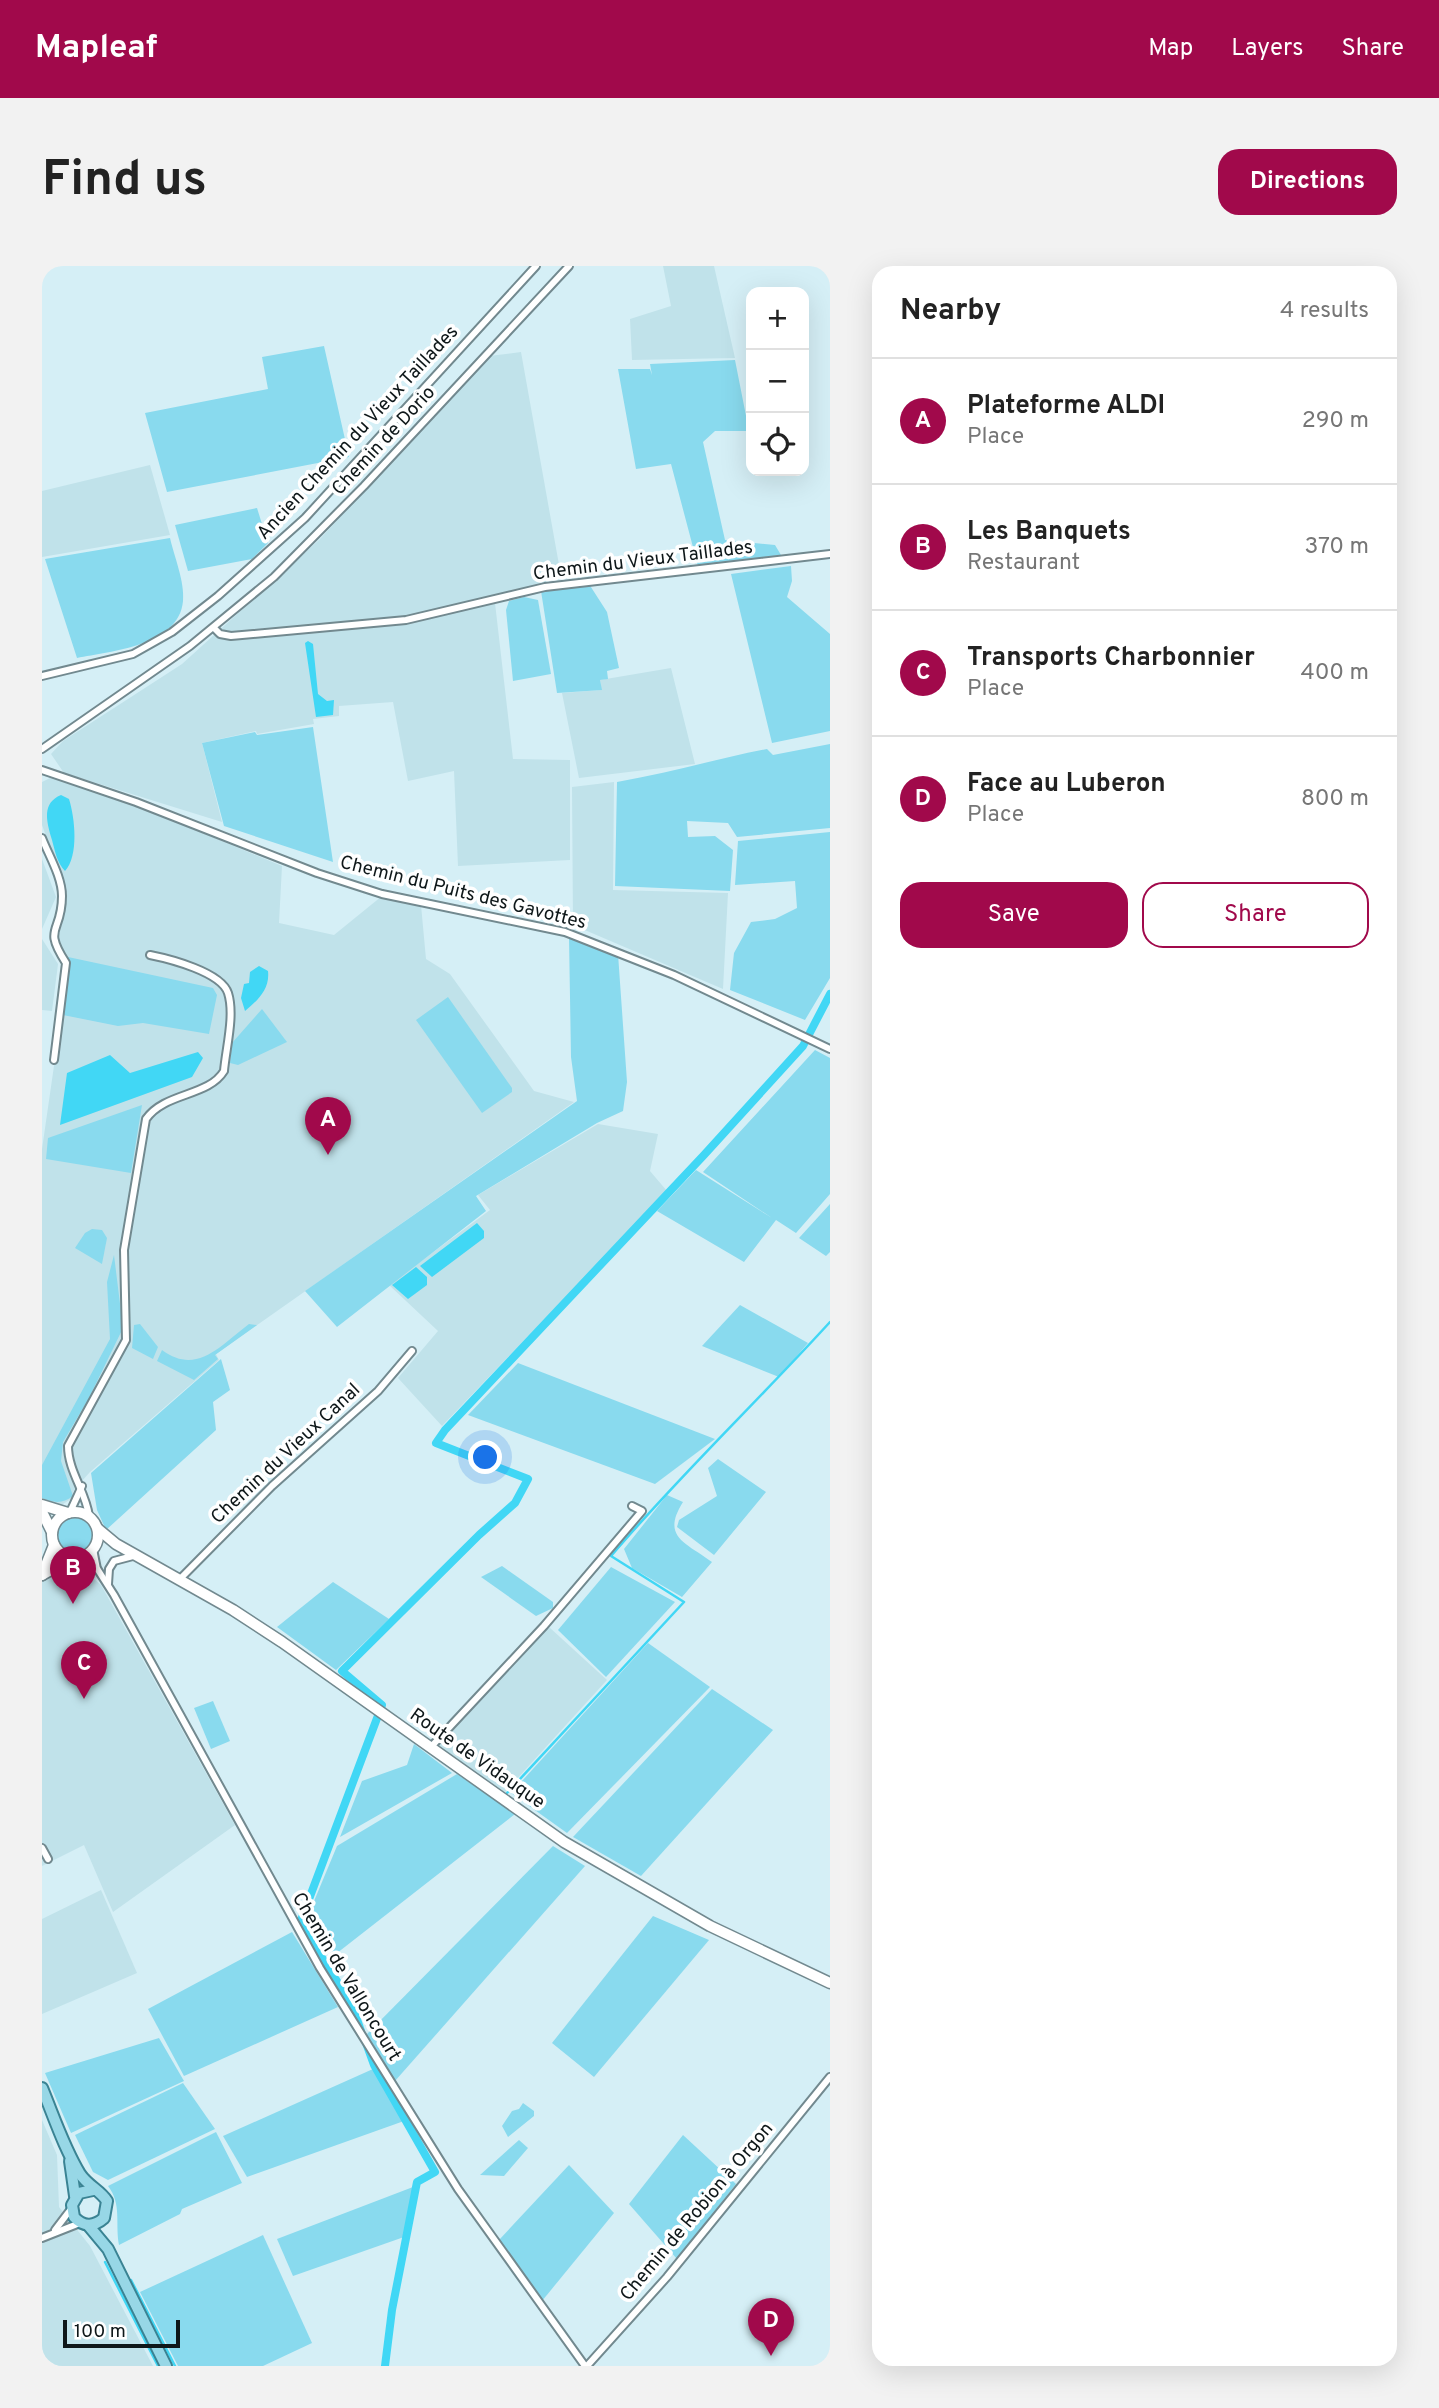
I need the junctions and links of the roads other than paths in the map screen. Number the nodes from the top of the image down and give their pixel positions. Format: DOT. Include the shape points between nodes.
graph roads {
  1 [pos="536,266"];
  2 [pos="569,266"];
  3 [pos="830,554"];
  4 [pos="214,628"];
  5 [pos="42,677"];
  6 [pos="42,748"];
  7 [pos="42,770"];
  8 [pos="42,838"];
  9 [pos="150,955"];
  10 [pos="830,1049"];
  11 [pos="54,1060"];
  12 [pos="412,1351"];
  13 [pos="82,1486"];
  14 [pos="42,1505"];
  15 [pos="632,1506"];
  16 [pos="42,1512"];
  17 [pos="69,1512"];
  18 [pos="89,1516"];
  19 [pos="97,1529"];
  20 [pos="52,1532"];
  21 [pos="116,1544"];
  22 [pos="54,1545"];
  23 [pos="94,1547"];
  24 [pos="76,1557"];
  25 [pos="141,1557"];
  26 [pos="97,1570"];
  27 [pos="42,1575"];
  28 [pos="180,1579"];
  29 [pos="108,1586"];
  30 [pos="430,1748"];
  31 [pos="42,1847"];
  32 [pos="48,1859"];
  33 [pos="830,1983"];
  34 [pos="830,2077"];
  35 [pos="42,2088"];
  36 [pos="69,2155"];
  37 [pos="93,2190"];
  38 [pos="75,2196"];
  39 [pos="71,2209"];
  40 [pos="104,2218"];
  41 [pos="84,2224"];
  42 [pos="54,2232"];
  43 [pos="42,2238"];
  44 [pos="108,2249"];
  45 [pos="166,2366"];
  46 [pos="586,2366"];
  1 -- 5 [label="street, Ancien Chemin du Vieux Taillades" via="318,503 218,596 172,632 133,654"];
  2 -- 4 [label="street, Chemin de Dorio" via="329,523"];
  3 -- 4 [label="street, Chemin du Vieux Taillades" via="545,587 407,620 232,636"];
  4 -- 6 [label="street, Chemin de Dorio"];
  7 -- 10 [label="street, Chemin du Puits des Gavottes" via="382,894 565,932 663,970"];
  8 -- 11 [label="street" via="62,895 52,940 66,963"];
  9 -- 13 [label="street" via="183,962 227,990 224,1071 206,1086 152,1110 146,1119 124,1250 126,1340 68,1447 70,1464"];
  12 -- 28 [label="street, Chemin du Vieux Canal" via="378,1391 272,1486"];
  13 -- 17 [label="street"];
  13 -- 18 [label="street"];
  14 -- 17 [label="street"];
  15 -- 30 [label="street" via="642,1511 544,1626"];
  16 -- 20 [label="street"];
  17 -- 18 [label="street"];
  17 -- 20 [label="street"];
  18 -- 19 [label="street"];
  19 -- 21 [label="street, Route de Vidauque"];
  19 -- 23 [label="street"];
  20 -- 22 [label="street"];
  21 -- 23 [label="street"];
  21 -- 25 [label="street, Route de Vidauque"];
  22 -- 24 [label="street"];
  22 -- 27 [label="street"];
  23 -- 24 [label="street"];
  23 -- 26 [label="street, Chemin de Valloncourt"];
  24 -- 26 [label="street, Chemin de Valloncourt"];
  24 -- 27 [label="street"];
  25 -- 28 [label="street, Route de Vidauque"];
  25 -- 29 [label="street" via="114,1561"];
  26 -- 29 [label="street, Chemin de Valloncourt"];
  28 -- 30 [label="street, Route de Vidauque" via="282,1642"];
  29 -- 46 [label="street, Chemin de Valloncourt" via="320,1968 458,2189"];
  30 -- 33 [label="street, Route de Vidauque" via="575,1848 710,1926"];
  31 -- 32 [label="street"];
  34 -- 46 [label="street, Chemin de Robion à Orgon" via="667,2277"];
  35 -- 36 [label="main road"];
  36 -- 37 [label="main road"];
  36 -- 38 [label="main road"];
  37 -- 38 [label="main road"];
  37 -- 40 [label="main road" via="107,2201"];
  38 -- 39 [label="main road"];
  39 -- 41 [label="main road"];
  39 -- 42 [label="street"];
  40 -- 41 [label="main road"];
  40 -- 44 [label="main road"];
  41 -- 42 [label="street"];
  41 -- 44 [label="main road"];
  42 -- 43 [label="street"];
  44 -- 45 [label="main road"];
}
